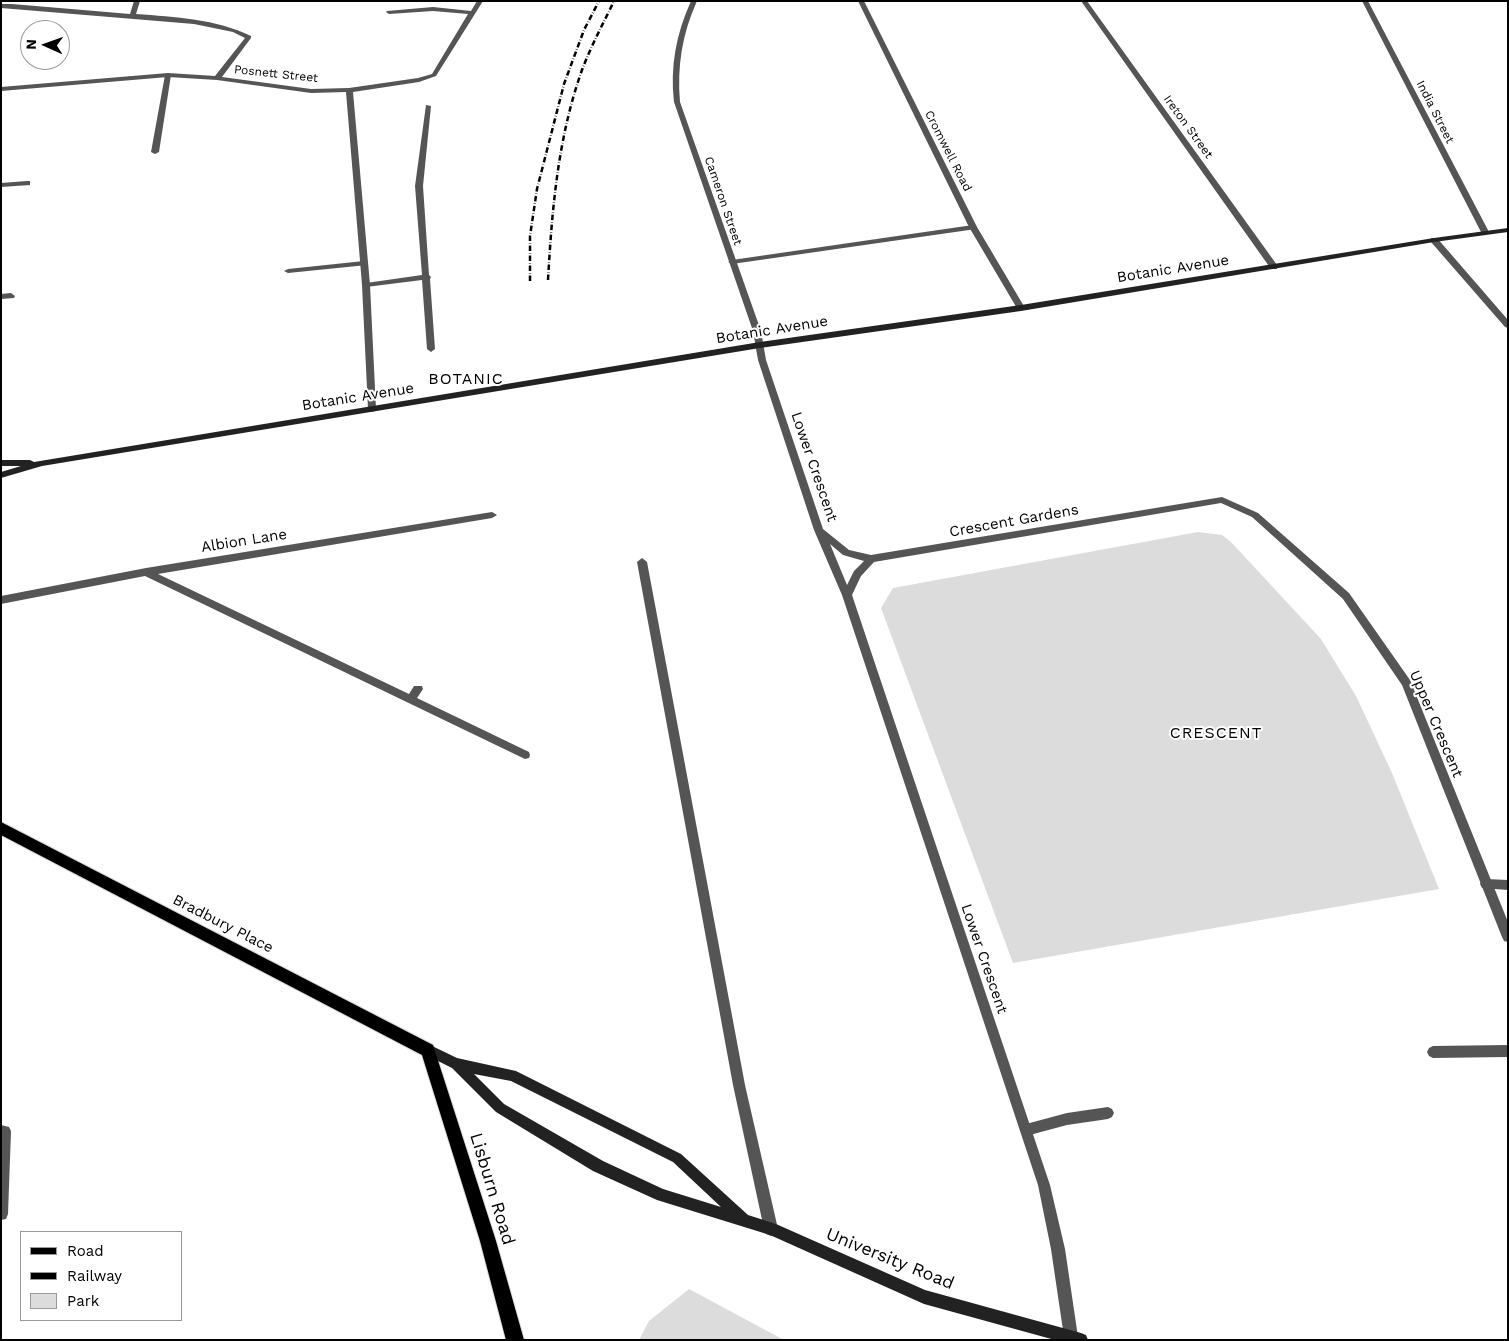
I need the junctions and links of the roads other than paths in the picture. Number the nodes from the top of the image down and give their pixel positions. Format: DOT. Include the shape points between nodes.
graph roads {
  1 [pos="137,1"];
  2 [pos="480,1"];
  3 [pos="694,1"];
  4 [pos="861,1"];
  5 [pos="1084,1"];
  6 [pos="1365,1"];
  7 [pos="1,6"];
  8 [pos="389,12"];
  9 [pos="473,13"];
  10 [pos="132,16"];
  11 [pos="168,75"];
  12 [pos="217,78"];
  13 [pos="1,90"];
  14 [pos="349,90"];
  15 [pos="428,106"];
  16 [pos="155,152"];
  17 [pos="27,183"];
  18 [pos="1,185"];
  19 [pos="973,227"];
  20 [pos="1508,230"];
  21 [pos="1485,232"];
  22 [pos="1434,240"];
  23 [pos="732,262"];
  24 [pos="364,263"];
  25 [pos="1274,266"];
  26 [pos="288,271"];
  27 [pos="427,276"];
  28 [pos="366,285"];
  29 [pos="11,296"];
  30 [pos="1,297"];
  31 [pos="1020,308"];
  32 [pos="1508,326"];
  33 [pos="760,346"];
  34 [pos="431,349"];
  35 [pos="372,409"];
  36 [pos="1,463"];
  37 [pos="42,463"];
  38 [pos="1,475"];
  39 [pos="1222,500"];
  40 [pos="492,515"];
  41 [pos="819,530"];
  42 [pos="871,559"];
  43 [pos="642,562"];
  44 [pos="146,572"];
  45 [pos="847,595"];
  46 [pos="1,600"];
  47 [pos="418,689"];
  48 [pos="410,700"];
  49 [pos="525,755"];
  50 [pos="1,828"];
  51 [pos="1486,884"];
  52 [pos="1508,885"];
  53 [pos="1508,937"];
  54 [pos="428,1050"];
  55 [pos="1508,1051"];
  56 [pos="1433,1052"];
  57 [pos="456,1064"];
  58 [pos="1108,1113"];
  59 [pos="1026,1130"];
  60 [pos="1,1131"];
  61 [pos="1,1214"];
  62 [pos="746,1220"];
  63 [pos="771,1229"];
  64 [pos="1074,1339"];
  65 [pos="515,1340"];
  1 -- 10 [label="street"];
  2 -- 9 [label="street, Posnett Street"];
  3 -- 23 [label="street, Cameron Street" via="676,62 674,83 677,102"];
  4 -- 19 [label="street, Cromwell Road"];
  5 -- 25 [label="street, Ireton Street"];
  6 -- 21 [label="street, India Street"];
  7 -- 10 [label="street"];
  8 -- 9 [label="street" via="433,9"];
  9 -- 14 [label="street, Posnett Street" via="434,75"];
  10 -- 12 [label="street" via="200,23 240,31 249,37"];
  11 -- 12 [label="street, Posnett Street"];
  11 -- 13 [label="street, Posnett Street"];
  11 -- 16 [label="street"];
  12 -- 14 [label="street, Posnett Street" via="311,91"];
  14 -- 24 [label="street"];
  15 -- 27 [label="street" via="419,186"];
  17 -- 18 [label="street"];
  19 -- 23 [label="street"];
  19 -- 31 [label="street, Cromwell Road"];
  20 -- 21 [label="street, Botanic Avenue"];
  21 -- 22 [label="street, Botanic Avenue"];
  22 -- 25 [label="street, Botanic Avenue"];
  22 -- 32 [label="street"];
  23 -- 33 [label="street, Cameron Street"];
  24 -- 26 [label="street"];
  24 -- 28 [label="street"];
  25 -- 31 [label="street, Botanic Avenue"];
  27 -- 28 [label="street"];
  27 -- 34 [label="street"];
  28 -- 35 [label="street"];
  29 -- 30 [label="street"];
  31 -- 33 [label="street, Botanic Avenue"];
  33 -- 35 [label="street, Botanic Avenue"];
  33 -- 41 [label="street, Lower Crescent"];
  35 -- 37 [label="street, Botanic Avenue"];
  36 -- 37 [label="street, Botanic Avenue"];
  37 -- 38 [label="street, Botanic Avenue"];
  39 -- 42 [label="street, Crescent Gardens"];
  39 -- 51 [label="street, Upper Crescent" via="1255,515 1346,596 1406,683"];
  40 -- 44 [label="street, Albion Lane"];
  41 -- 42 [label="street, Crescent Gardens" via="846,553"];
  41 -- 45 [label="street, Lower Crescent"];
  42 -- 45 [label="street"];
  43 -- 63 [label="street" via="737,1075"];
  44 -- 46 [label="street, Albion Lane"];
  44 -- 48 [label="street"];
  45 -- 59 [label="street, Lower Crescent"];
  47 -- 48 [label="street"];
  48 -- 49 [label="street"];
  50 -- 54 [label="main road, Bradbury Place"];
  51 -- 52 [label="street"];
  51 -- 53 [label="street, Upper Crescent"];
  54 -- 57 [label="street, University Road"];
  54 -- 65 [label="main road, Lisburn Road" via="488,1241"];
  55 -- 56 [label="street"];
  57 -- 62 [label="street, University Road" via="500,1108 598,1166 662,1195"];
  57 -- 62 [label="street, University Road" via="512,1075 677,1158"];
  58 -- 59 [label="street"];
  59 -- 64 [label="street, Lower Crescent" via="1044,1185"];
  60 -- 61 [label="street" via="5,1131"];
  62 -- 63 [label="street, University Road"];
  63 -- 64 [label="street, University Road" via="924,1297"];
}
